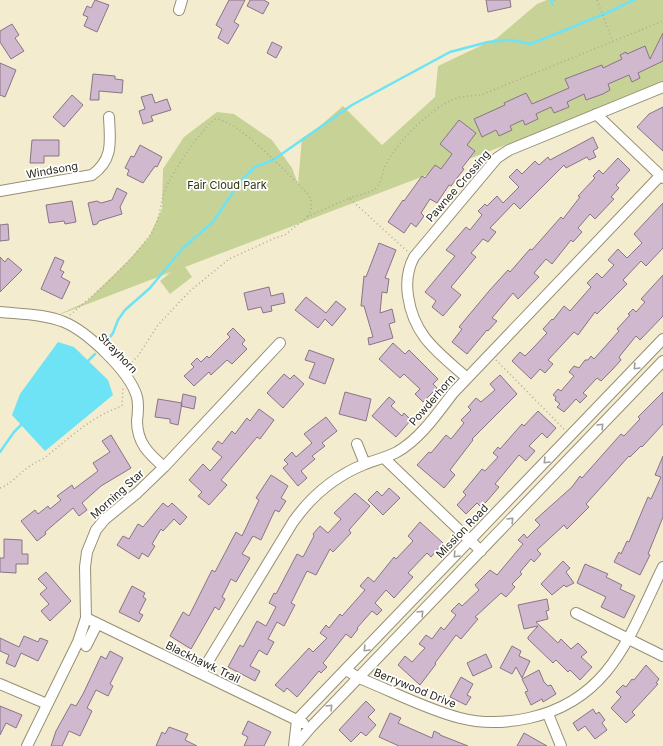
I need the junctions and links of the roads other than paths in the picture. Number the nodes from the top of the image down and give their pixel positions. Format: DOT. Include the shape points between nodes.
graph roads {
  1 [pos="663,86"];
  2 [pos="596,114"];
  3 [pos="109,117"];
  4 [pos="662,177"];
  5 [pos="0,191"];
  6 [pos="0,312"];
  7 [pos="280,343"];
  8 [pos="661,344"];
  9 [pos="663,360"];
  10 [pos="467,378"];
  11 [pos="571,436"];
  12 [pos="357,444"];
  13 [pos="582,446"];
  14 [pos="384,458"];
  15 [pos="365,464"];
  16 [pos="164,467"];
  17 [pos="470,540"];
  18 [pos="481,551"];
  19 [pos="663,567"];
  20 [pos="576,613"];
  21 [pos="86,618"];
  22 [pos="97,624"];
  23 [pos="628,639"];
  24 [pos="86,646"];
  25 [pos="663,656"];
  26 [pos="346,670"];
  27 [pos="201,673"];
  28 [pos="359,678"];
  29 [pos="0,684"];
  30 [pos="47,704"];
  31 [pos="548,714"];
  32 [pos="297,720"];
  33 [pos="311,727"];
  34 [pos="27,746"];
  35 [pos="294,746"];
  36 [pos="561,746"];
  1 -- 2 [label="street, Pawnee Crossing"];
  2 -- 4 [label="street"];
  2 -- 10 [label="street, Pawnee Crossing" via="509,150 497,158 414,257 408,272 408,292 418,329 438,352"];
  3 -- 5 [label="street, Windsong" via="110,150 102,168 92,175"];
  4 -- 10 [label="street, Powderhorn"];
  6 -- 16 [label="street, Strayhorn" via="51,318 79,330 123,372 131,384 137,397 138,430 142,444"];
  7 -- 16 [label="street, Morning Star"];
  8 -- 11 [label="street, Mission Road, one-way"];
  13 -- 9 [label="street, one-way"];
  10 -- 14 [label="street, Powderhorn" via="418,435"];
  11 -- 13 [label="street"];
  11 -- 17 [label="street, Mission Road, one-way"];
  12 -- 15 [label="street"];
  18 -- 13 [label="street, one-way"];
  14 -- 15 [label="street, Powderhorn"];
  14 -- 17 [label="street"];
  15 -- 27 [label="street, Powderhorn" via="324,487 299,513"];
  16 -- 21 [label="street, Morning Star" via="96,530 87,552 85,567"];
  17 -- 18 [label="street"];
  17 -- 26 [label="street, Mission Road, one-way"];
  28 -- 18 [label="street, one-way"];
  19 -- 23 [label="street, Berrywood Drive"];
  20 -- 23 [label="street"];
  21 -- 22 [label="street, Blackhawk Trail"];
  21 -- 30 [label="street, Morning Star" via="78,642"];
  22 -- 24 [label="street"];
  22 -- 27 [label="street, Blackhawk Trail"];
  23 -- 25 [label="street"];
  23 -- 31 [label="street, Berrywood Drive" via="611,667 592,687 566,706"];
  26 -- 28 [label="street, Berrywood Drive"];
  26 -- 32 [label="street, Mission Road"];
  27 -- 32 [label="street, Blackhawk Trail"];
  28 -- 31 [label="street, Berrywood Drive" via="461,718 502,723"];
  33 -- 28 [label="street, one-way"];
  29 -- 30 [label="street"];
  30 -- 34 [label="street, Morning Star"];
  31 -- 36 [label="street"];
  32 -- 33 [label="street, Blackhawk Trail"];
  32 -- 35 [label="street"];
  33 -- 35 [label="street"];
}
